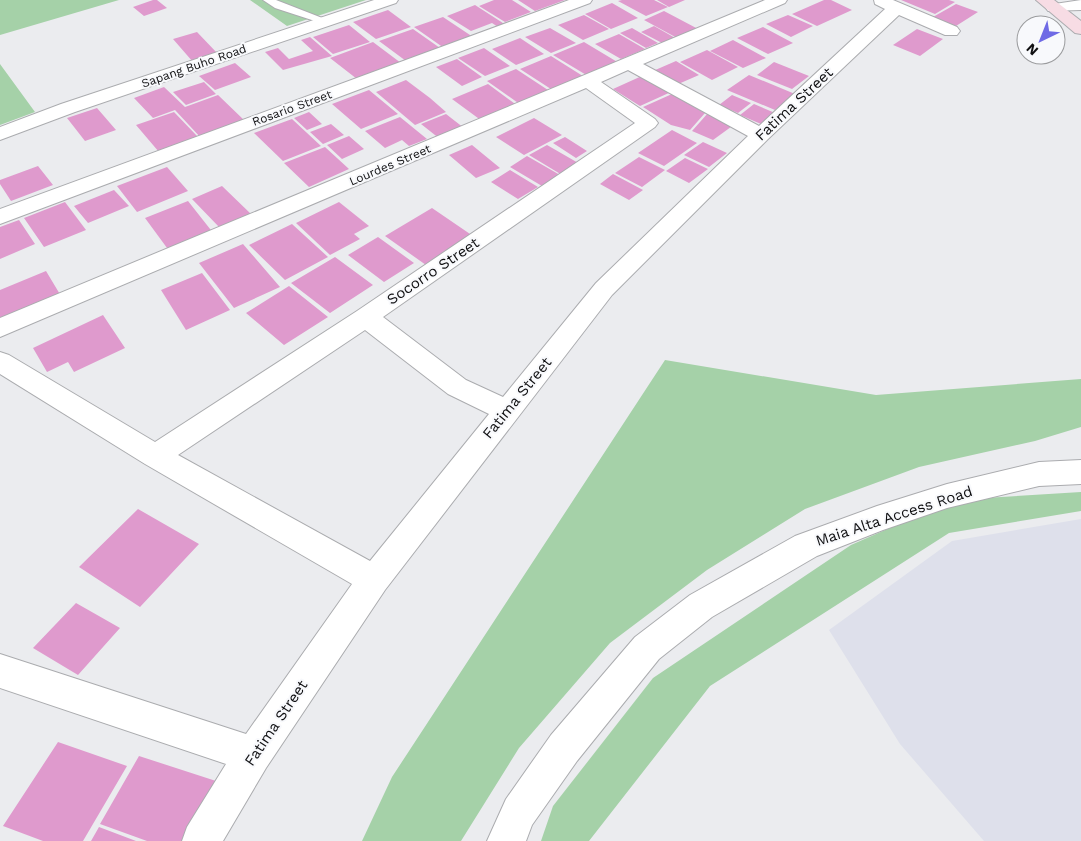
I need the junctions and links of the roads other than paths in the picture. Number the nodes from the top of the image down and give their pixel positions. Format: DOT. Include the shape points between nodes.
graph roads {
  1 [pos="268,0"];
  2 [pos="390,0"];
  3 [pos="584,0"];
  4 [pos="779,0"];
  5 [pos="888,4"];
  6 [pos="1049,4"];
  7 [pos="1081,5"];
  8 [pos="325,21"];
  9 [pos="1081,29"];
  10 [pos="951,31"];
  11 [pos="630,64"];
  12 [pos="589,82"];
  13 [pos="0,134"];
  14 [pos="761,135"];
  15 [pos="0,217"];
  16 [pos="366,317"];
  17 [pos="0,328"];
  18 [pos="0,362"];
  19 [pos="506,410"];
  20 [pos="155,456"];
  21 [pos="1081,472"];
  22 [pos="374,580"];
  23 [pos="0,671"];
  24 [pos="253,755"];
  25 [pos="201,841"];
  26 [pos="506,841"];
  1 -- 8 [label="lane"];
  2 -- 8 [label="street, Sapang Buho Road"];
  3 -- 15 [label="street, Rosario Street"];
  4 -- 11 [label="street, Lourdes Street"];
  5 -- 10 [label="street"];
  5 -- 14 [label="street, Fatima Street"];
  6 -- 7 [label="street"];
  6 -- 9 [label="main road"];
  8 -- 13 [label="street, Sapang Buho Road"];
  11 -- 12 [label="street, Lourdes Street"];
  11 -- 14 [label="street"];
  12 -- 16 [label="street, Socorro Street" via="648,124"];
  12 -- 17 [label="street, Lourdes Street"];
  14 -- 19 [label="street, Fatima Street" via="604,289"];
  16 -- 19 [label="street" via="457,387"];
  16 -- 20 [label="street, Socorro Street"];
  18 -- 20 [label="street"];
  19 -- 22 [label="street, Fatima Street"];
  20 -- 22 [label="street"];
  21 -- 26 [label="street, Maia Alta Access Road" via="1039,474 947,496 877,518 806,546 701,606 641,655 564,748 519,812"];
  22 -- 24 [label="street, Fatima Street"];
  23 -- 24 [label="street"];
  24 -- 25 [label="street, Fatima Street"];
}
